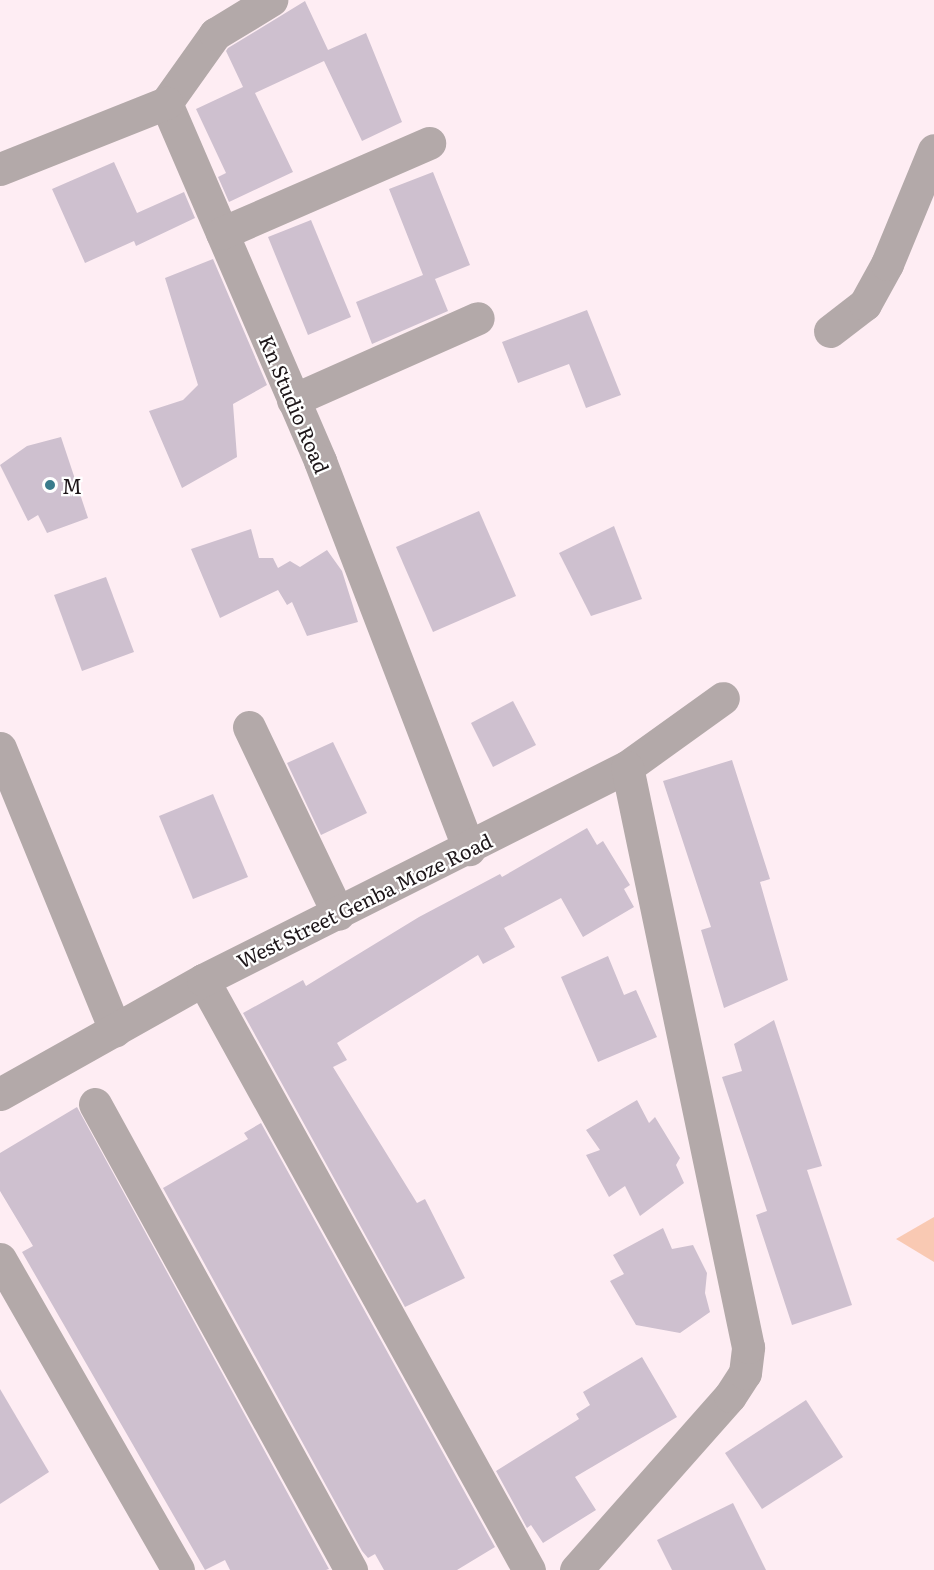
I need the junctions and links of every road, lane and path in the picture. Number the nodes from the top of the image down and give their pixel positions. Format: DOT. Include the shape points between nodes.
graph roads {
  1 [pos="271,0"];
  2 [pos="166,103"];
  3 [pos="429,143"];
  4 [pos="934,150"];
  5 [pos="0,169"];
  6 [pos="222,234"];
  7 [pos="478,318"];
  8 [pos="830,331"];
  9 [pos="293,400"];
  10 [pos="723,699"];
  11 [pos="249,727"];
  12 [pos="0,748"];
  13 [pos="627,767"];
  14 [pos="469,849"];
  15 [pos="338,914"];
  16 [pos="203,980"];
  17 [pos="115,1030"];
  18 [pos="0,1094"];
  19 [pos="95,1104"];
  20 [pos="0,1259"];
  21 [pos="178,1570"];
  22 [pos="351,1570"];
  23 [pos="529,1570"];
  24 [pos="576,1570"];
  1 -- 2 [label="street" via="215,34"];
  2 -- 5 [label="street"];
  2 -- 6 [label="street, Kn Studio Road"];
  3 -- 6 [label="street"];
  4 -- 8 [label="street" via="887,264 865,304"];
  6 -- 9 [label="street, Kn Studio Road"];
  7 -- 9 [label="street"];
  9 -- 14 [label="street, Kn Studio Road"];
  10 -- 13 [label="street, West Street Genba Moze Road"];
  11 -- 15 [label="street"];
  12 -- 17 [label="street"];
  13 -- 14 [label="street, West Street Genba Moze Road"];
  13 -- 24 [label="street" via="748,1347 745,1373 730,1396"];
  14 -- 15 [label="street, West Street Genba Moze Road"];
  15 -- 16 [label="street, West Street Genba Moze Road"];
  16 -- 17 [label="street, West Street Genba Moze Road"];
  16 -- 23 [label="street"];
  17 -- 18 [label="street, West Street Genba Moze Road"];
  19 -- 22 [label="street"];
  20 -- 21 [label="street"];
}
